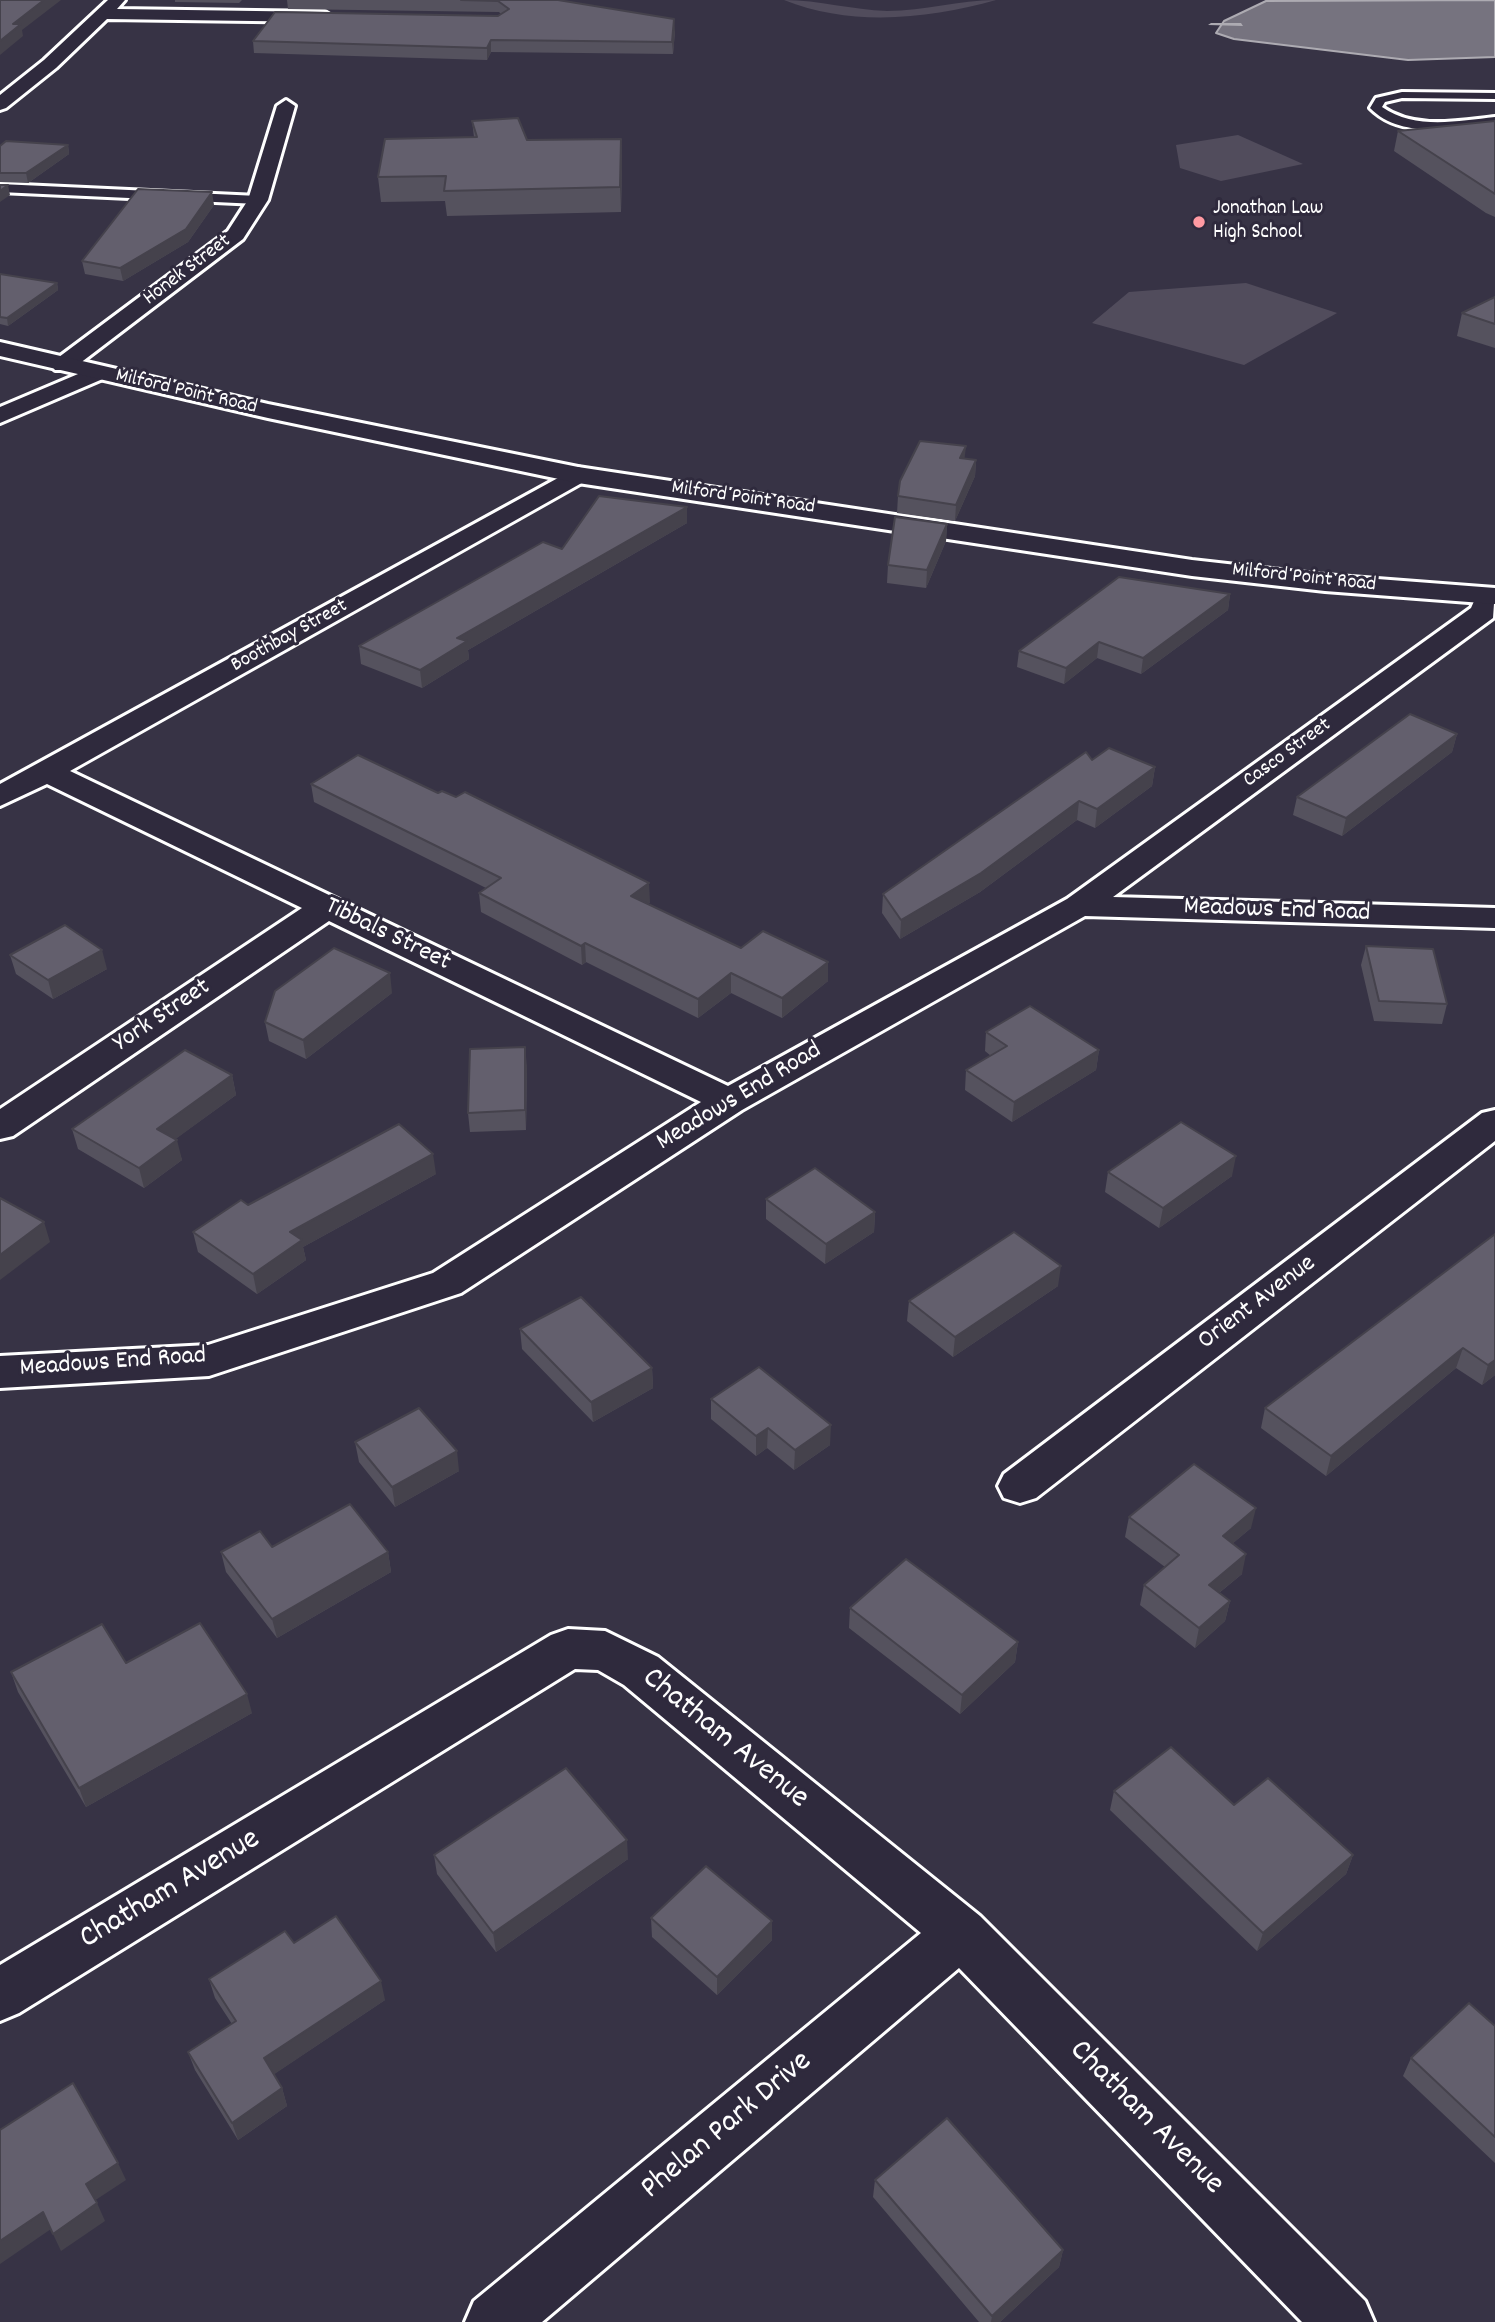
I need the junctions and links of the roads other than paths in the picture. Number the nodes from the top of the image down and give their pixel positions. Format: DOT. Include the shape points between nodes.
graph roads {
  1 [pos="117,0"];
  2 [pos="104,14"];
  3 [pos="349,18"];
  4 [pos="1495,96"];
  5 [pos="0,104"];
  6 [pos="286,106"];
  7 [pos="1495,121"];
  8 [pos="0,188"];
  9 [pos="257,200"];
  10 [pos="0,349"];
  11 [pos="63,365"];
  12 [pos="97,373"];
  13 [pos="0,415"];
  14 [pos="578,475"];
  15 [pos="1492,596"];
  16 [pos="45,771"];
  17 [pos="0,796"];
  18 [pos="1079,906"];
  19 [pos="327,907"];
  20 [pos="1495,918"];
  21 [pos="729,1101"];
  22 [pos="1495,1122"];
  23 [pos="0,1127"];
  24 [pos="0,1372"];
  25 [pos="1020,1486"];
  26 [pos="961,1933"];
  27 [pos="0,1995"];
  28 [pos="495,2322"];
  29 [pos="1345,2322"];
  1 -- 2 [label="street"];
  2 -- 3 [label="street"];
  2 -- 5 [label="street"];
  4 -- 7 [label="lane" via="1402,95 1380,100 1376,108 1384,116 1411,123"];
  6 -- 9 [label="street, Honek Street"];
  8 -- 9 [label="lane"];
  9 -- 11 [label="street, Honek Street" via="236,235"];
  10 -- 11 [label="street, Milford Point Road"];
  11 -- 12 [label="street, Milford Point Road"];
  12 -- 13 [label="street"];
  12 -- 14 [label="street, Milford Point Road"];
  14 -- 15 [label="street, Milford Point Road" via="1192,568"];
  14 -- 16 [label="street, Boothbay Street"];
  15 -- 18 [label="street, Casco Street" via="1485,610"];
  16 -- 17 [label="street, Boothbay Street"];
  16 -- 19 [label="street, Tibbals Street"];
  18 -- 20 [label="street, Meadows End Road"];
  18 -- 21 [label="street, Meadows End Road"];
  19 -- 21 [label="street, Tibbals Street"];
  19 -- 23 [label="street, York Street"];
  21 -- 24 [label="street, Meadows End Road" via="447,1283 209,1360"];
  22 -- 25 [label="street, Orient Avenue"];
  26 -- 27 [label="street, Chatham Avenue" via="641,1671 605,1651 568,1649"];
  26 -- 28 [label="street, Phelan Park Drive"];
  26 -- 29 [label="street, Chatham Avenue"];
}
